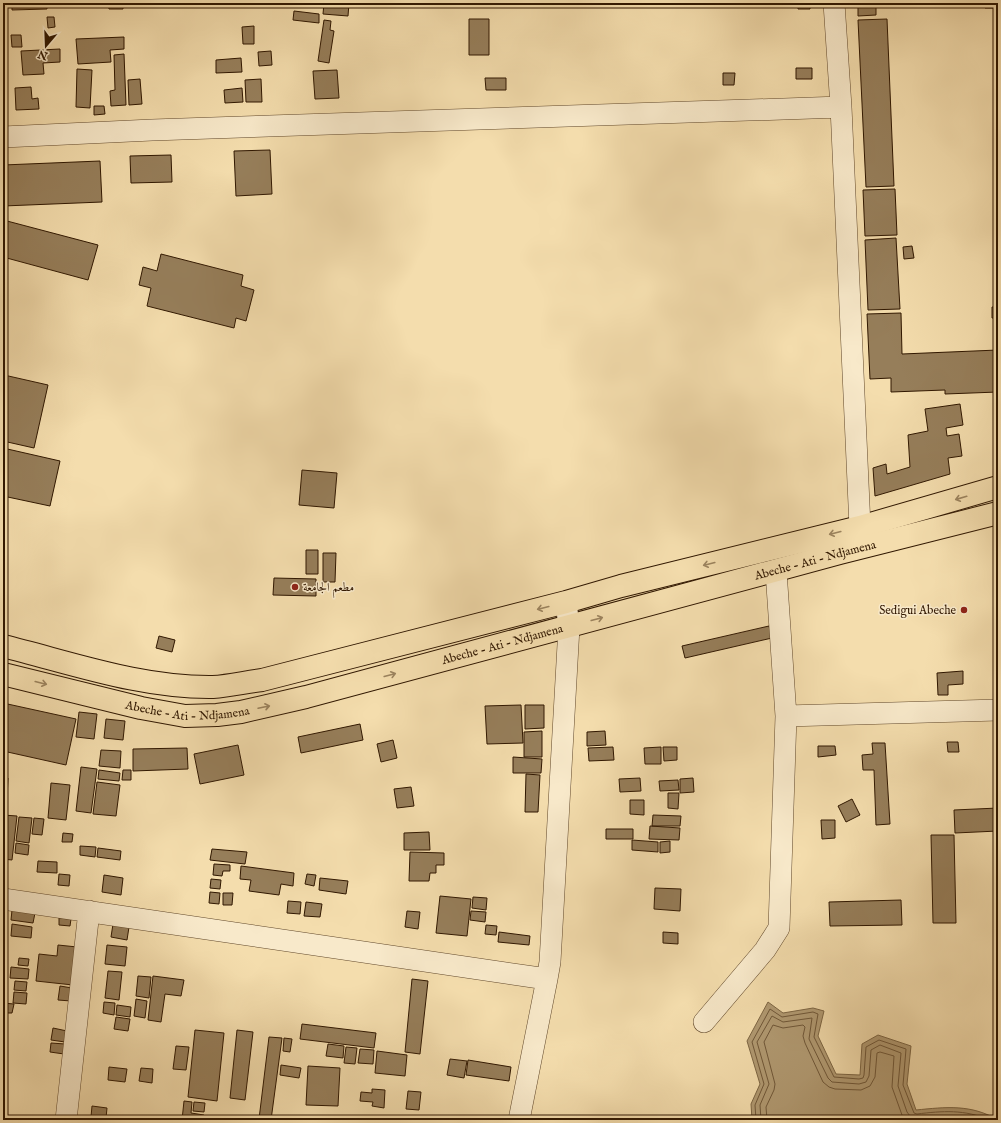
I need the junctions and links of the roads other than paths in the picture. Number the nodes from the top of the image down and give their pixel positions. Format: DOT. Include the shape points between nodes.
graph roads {
  1 [pos="834,3"];
  2 [pos="841,107"];
  3 [pos="3,137"];
  4 [pos="998,487"];
  5 [pos="998,513"];
  6 [pos="860,527"];
  7 [pos="776,571"];
  8 [pos="566,602"];
  9 [pos="569,627"];
  10 [pos="3,646"];
  11 [pos="3,674"];
  12 [pos="998,710"];
  13 [pos="786,716"];
  14 [pos="3,899"];
  15 [pos="89,911"];
  16 [pos="547,979"];
  17 [pos="704,1022"];
  18 [pos="66,1120"];
  19 [pos="519,1120"];
  1 -- 2 [label="street"];
  2 -- 3 [label="street"];
  2 -- 6 [label="street"];
  4 -- 6 [label="highway, Abeche - Ati - Ndjamena, one-way"];
  5 -- 7 [label="highway, Abeche - Ati - Ndjamena"];
  6 -- 8 [label="highway, Abeche - Ati - Ndjamena, one-way"];
  9 -- 7 [label="highway, Abeche - Ati - Ndjamena, one-way"];
  7 -- 13 [label="street"];
  8 -- 9 [label="street"];
  8 -- 10 [label="highway, Abeche - Ati - Ndjamena, one-way" via="262,680 214,687 164,684 124,677"];
  11 -- 9 [label="highway, Abeche - Ati - Ndjamena, one-way" via="141,708 185,716 217,715 306,698"];
  9 -- 16 [label="street"];
  12 -- 13 [label="street"];
  13 -- 17 [label="street" via="778,928 766,950"];
  14 -- 15 [label="street"];
  15 -- 16 [label="street"];
  15 -- 18 [label="street"];
  16 -- 19 [label="street"];
}
